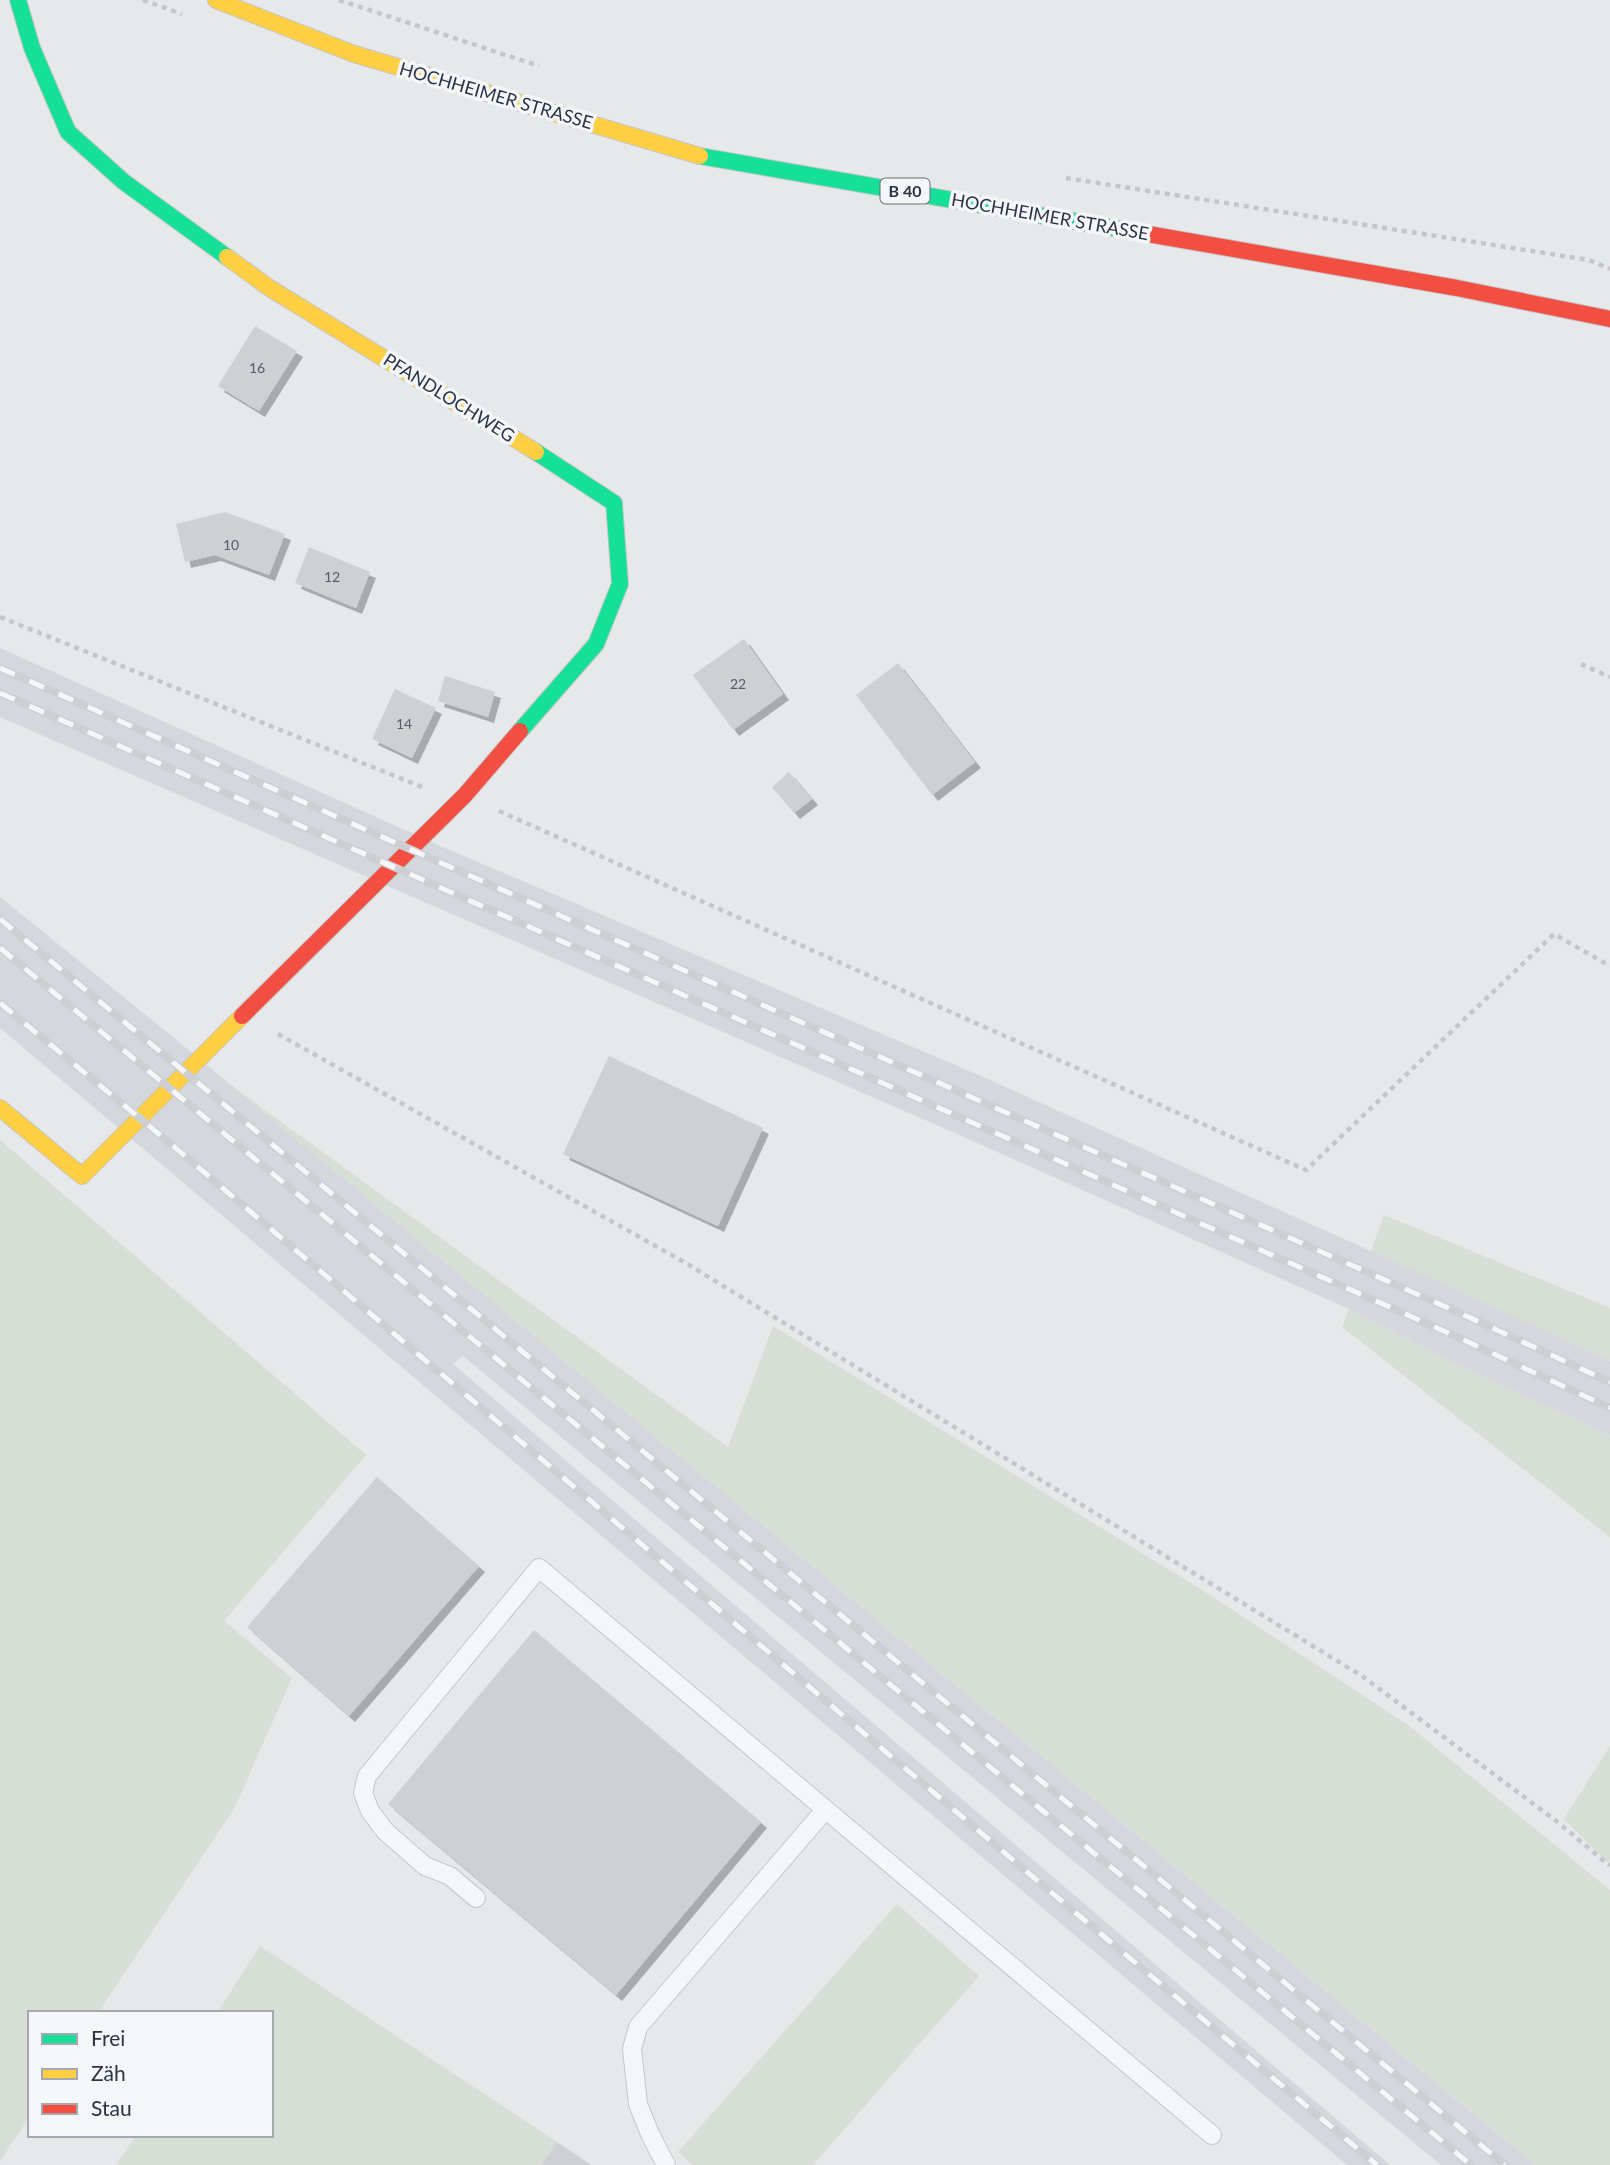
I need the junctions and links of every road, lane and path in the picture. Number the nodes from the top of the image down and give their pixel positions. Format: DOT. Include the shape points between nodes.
graph roads {
  1 [pos="18,0"];
  2 [pos="216,0"];
  3 [pos="339,0"];
  4 [pos="551,70"];
  5 [pos="1053,176"];
  6 [pos="1610,269"];
  7 [pos="1610,319"];
  8 [pos="0,617"];
  9 [pos="1581,664"];
  10 [pos="1610,677"];
  11 [pos="462,799"];
  12 [pos="1610,966"];
  13 [pos="244,1015"];
  14 [pos="0,1108"];
  15 [pos="825,1810"];
  16 [pos="1610,1866"];
  17 [pos="476,1898"];
  18 [pos="1212,2135"];
  19 [pos="666,2165"];
  1 -- 11 [label="street, PFANDLOCHWEG" via="32,48 68,132 124,182 268,287 614,503 620,584 596,644"];
  2 -- 7 [label="street, HOCHHEIMER STRASSE / B 40" via="355,54 700,156 1457,288"];
  3 -- 4 [label="path"];
  5 -- 6 [label="path" via="1589,260"];
  8 -- 11 [label="path"];
  9 -- 10 [label="path"];
  11 -- 12 [label="path" via="1306,1170 1554,934"];
  11 -- 13 [label="street, PFANDLOCHWEG"];
  13 -- 14 [label="street, PFANDLOCHWEG" via="82,1176"];
  13 -- 16 [label="path" via="684,1262 1362,1676"];
  15 -- 17 [label="lane" via="539,1568 367,1776 363,1793 385,1831 425,1866 450,1876"];
  15 -- 18 [label="lane"];
  15 -- 19 [label="lane" via="638,2027 632,2049 638,2104"];
}
